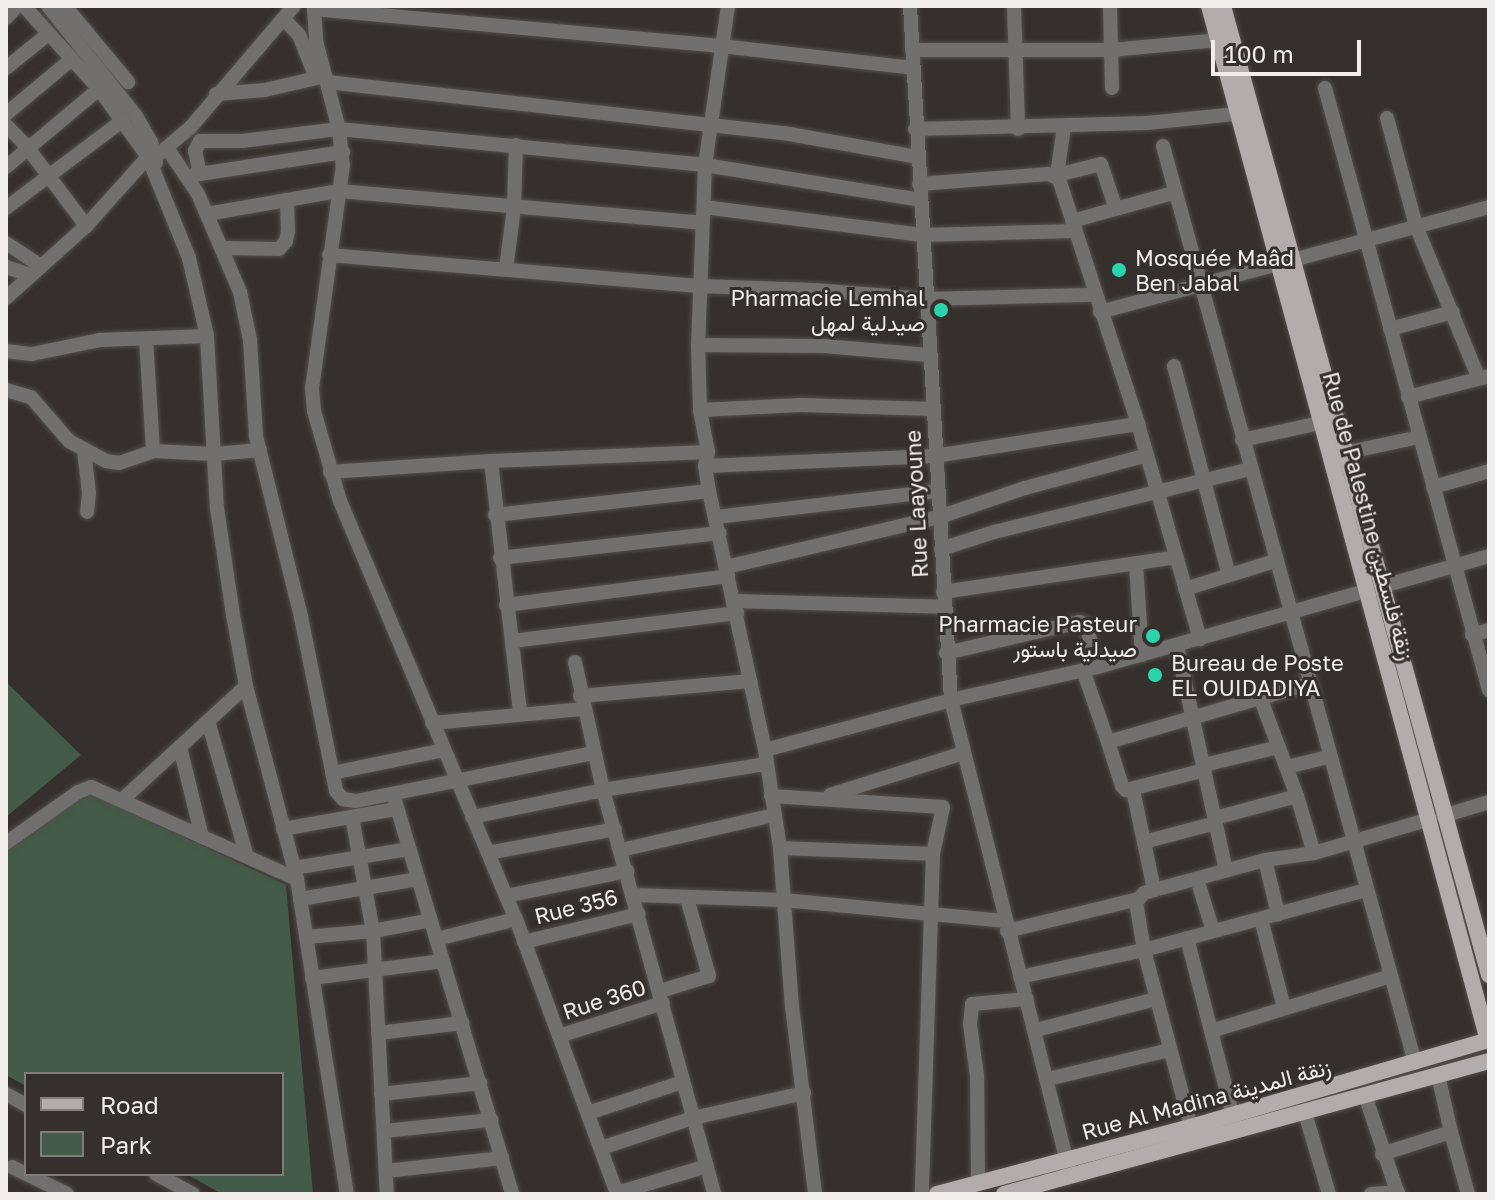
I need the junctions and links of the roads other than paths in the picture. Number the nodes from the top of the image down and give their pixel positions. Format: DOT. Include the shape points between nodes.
graph roads {
  1 [pos="17,6"];
  2 [pos="24,6"];
  3 [pos="48,6"];
  4 [pos="65,6"];
  5 [pos="294,6"];
  6 [pos="728,6"];
  7 [pos="910,6"];
  8 [pos="1014,6"];
  9 [pos="1110,6"];
  10 [pos="1209,6"];
  11 [pos="1223,6"];
  12 [pos="315,8"];
  13 [pos="6,18"];
  14 [pos="285,20"];
  15 [pos="47,35"];
  16 [pos="1218,40"];
  17 [pos="721,46"];
  18 [pos="912,50"];
  19 [pos="1111,50"];
  20 [pos="1014,51"];
  21 [pos="72,59"];
  22 [pos="6,68"];
  23 [pos="913,68"];
  24 [pos="323,79"];
  25 [pos="128,82"];
  26 [pos="1112,88"];
  27 [pos="1325,88"];
  28 [pos="99,89"];
  29 [pos="216,94"];
  30 [pos="1245,113"];
  31 [pos="6,114"];
  32 [pos="1387,118"];
  33 [pos="123,120"];
  34 [pos="6,125"];
  35 [pos="710,125"];
  36 [pos="1064,127"];
  37 [pos="190,128"];
  38 [pos="339,129"];
  39 [pos="915,129"];
  40 [pos="1018,129"];
  41 [pos="200,141"];
  42 [pos="516,145"];
  43 [pos="1163,146"];
  44 [pos="27,147"];
  45 [pos="343,152"];
  46 [pos="917,157"];
  47 [pos="156,158"];
  48 [pos="705,165"];
  49 [pos="6,167"];
  50 [pos="193,175"];
  51 [pos="1057,175"];
  52 [pos="51,177"];
  53 [pos="339,191"];
  54 [pos="919,192"];
  55 [pos="1174,193"];
  56 [pos="287,200"];
  57 [pos="514,207"];
  58 [pos="704,207"];
  59 [pos="1489,207"];
  60 [pos="6,208"];
  61 [pos="1116,209"];
  62 [pos="207,214"];
  63 [pos="702,223"];
  64 [pos="86,226"];
  65 [pos="1074,226"];
  66 [pos="1416,226"];
  67 [pos="922,235"];
  68 [pos="1365,240"];
  69 [pos="6,243"];
  70 [pos="222,248"];
  71 [pos="329,255"];
  72 [pos="1285,262"];
  73 [pos="6,267"];
  74 [pos="506,269"];
  75 [pos="36,270"];
  76 [pos="699,286"];
  77 [pos="1200,286"];
  78 [pos="1095,295"];
  79 [pos="6,298"];
  80 [pos="926,299"];
  81 [pos="1100,312"];
  82 [pos="1453,312"];
  83 [pos="1390,329"];
  84 [pos="207,336"];
  85 [pos="146,339"];
  86 [pos="698,345"];
  87 [pos="6,351"];
  88 [pos="929,355"];
  89 [pos="1174,366"];
  90 [pos="1484,377"];
  91 [pos="6,390"];
  92 [pos="1408,397"];
  93 [pos="933,409"];
  94 [pos="700,410"];
  95 [pos="1320,423"];
  96 [pos="1138,424"];
  97 [pos="1419,437"];
  98 [pos="1242,440"];
  99 [pos="84,450"];
  100 [pos="260,450"];
  101 [pos="153,451"];
  102 [pos="1344,453"];
  103 [pos="214,454"];
  104 [pos="1147,455"];
  105 [pos="935,456"];
  106 [pos="706,459"];
  107 [pos="491,461"];
  108 [pos="1250,469"];
  109 [pos="1489,471"];
  110 [pos="330,472"];
  111 [pos="1204,480"];
  112 [pos="1433,487"];
  113 [pos="709,491"];
  114 [pos="938,491"];
  115 [pos="1157,492"];
  116 [pos="87,512"];
  117 [pos="495,515"];
  118 [pos="716,517"];
  119 [pos="939,517"];
  120 [pos="720,533"];
  121 [pos="941,549"];
  122 [pos="1489,556"];
  123 [pos="1176,557"];
  124 [pos="500,558"];
  125 [pos="1275,561"];
  126 [pos="1136,563"];
  127 [pos="1454,566"];
  128 [pos="727,571"];
  129 [pos="1229,575"];
  130 [pos="1373,588"];
  131 [pos="1185,589"];
  132 [pos="944,599"];
  133 [pos="506,605"];
  134 [pos="735,607"];
  135 [pos="1289,613"];
  136 [pos="1489,630"];
  137 [pos="1472,635"];
  138 [pos="1200,639"];
  139 [pos="512,641"];
  140 [pos="1177,646"];
  141 [pos="946,653"];
  142 [pos="1142,655"];
  143 [pos="575,662"];
  144 [pos="1090,669"];
  145 [pos="750,681"];
  146 [pos="1309,684"];
  147 [pos="246,686"];
  148 [pos="1489,690"];
  149 [pos="1260,697"];
  150 [pos="951,700"];
  151 [pos="582,702"];
  152 [pos="520,713"];
  153 [pos="1194,718"];
  154 [pos="208,721"];
  155 [pos="432,723"];
  156 [pos="1108,742"];
  157 [pos="180,747"];
  158 [pos="1279,747"];
  159 [pos="444,750"];
  160 [pos="594,753"];
  161 [pos="963,753"];
  162 [pos="765,757"];
  163 [pos="1328,757"];
  164 [pos="1287,767"];
  165 [pos="1205,768"];
  166 [pos="332,773"];
  167 [pos="457,781"];
  168 [pos="603,790"];
  169 [pos="1133,790"];
  170 [pos="393,794"];
  171 [pos="771,796"];
  172 [pos="1297,796"];
  173 [pos="820,799"];
  174 [pos="122,800"];
  175 [pos="1489,802"];
  176 [pos="397,809"];
  177 [pos="774,815"];
  178 [pos="352,817"];
  179 [pos="472,817"];
  180 [pos="1436,817"];
  181 [pos="1216,820"];
  182 [pos="283,829"];
  183 [pos="615,829"];
  184 [pos="202,837"];
  185 [pos="1144,842"];
  186 [pos="6,843"];
  187 [pos="1352,843"];
  188 [pos="780,848"];
  189 [pos="409,849"];
  190 [pos="621,850"];
  191 [pos="488,853"];
  192 [pos="1314,853"];
  193 [pos="933,854"];
  194 [pos="247,857"];
  195 [pos="359,857"];
  196 [pos="1265,860"];
  197 [pos="627,871"];
  198 [pos="1226,871"];
  199 [pos="295,874"];
  200 [pos="418,879"];
  201 [pos="1197,879"];
  202 [pos="365,888"];
  203 [pos="1154,890"];
  204 [pos="1366,890"];
  205 [pos="634,895"];
  206 [pos="506,896"];
  207 [pos="687,898"];
  208 [pos="300,899"];
  209 [pos="1138,899"];
  210 [pos="783,900"];
  211 [pos="639,914"];
  212 [pos="1278,914"];
  213 [pos="930,916"];
  214 [pos="516,919"];
  215 [pos="1261,919"];
  216 [pos="431,920"];
  217 [pos="1006,926"];
  218 [pos="373,931"];
  219 [pos="1213,931"];
  220 [pos="306,937"];
  221 [pos="1187,938"];
  222 [pos="437,939"];
  223 [pos="524,942"];
  224 [pos="1144,950"];
  225 [pos="443,961"];
  226 [pos="374,970"];
  227 [pos="1489,975"];
  228 [pos="1391,976"];
  229 [pos="1020,977"];
  230 [pos="312,978"];
  231 [pos="661,997"];
  232 [pos="1027,999"];
  233 [pos="1156,999"];
  234 [pos="1284,1008"];
  235 [pos="462,1023"];
  236 [pos="1036,1030"];
  237 [pos="1211,1031"];
  238 [pos="378,1033"];
  239 [pos="559,1036"];
  240 [pos="1488,1046"];
  241 [pos="1170,1050"];
  242 [pos="1415,1063"];
  243 [pos="1438,1075"];
  244 [pos="1048,1079"];
  245 [pos="683,1082"];
  246 [pos="480,1083"];
  247 [pos="804,1093"];
  248 [pos="381,1094"];
  249 [pos="1365,1095"];
  250 [pos="588,1113"];
  251 [pos="1305,1113"];
  252 [pos="1233,1115"];
  253 [pos="693,1118"];
  254 [pos="491,1120"];
  255 [pos="1191,1127"];
  256 [pos="384,1131"];
  257 [pos="1237,1132"];
  258 [pos="1451,1132"];
  259 [pos="601,1148"];
  260 [pos="1382,1154"];
  261 [pos="502,1158"];
  262 [pos="707,1166"];
  263 [pos="12,1167"];
  264 [pos="1068,1168"];
  265 [pos="24,1171"];
  266 [pos="386,1171"];
  267 [pos="53,1180"];
  268 [pos="978,1184"];
  269 [pos="170,1188"];
  270 [pos="1398,1193"];
  271 [pos="67,1194"];
  272 [pos="193,1194"];
  273 [pos="347,1194"];
  274 [pos="387,1194"];
  275 [pos="512,1194"];
  276 [pos="617,1194"];
  277 [pos="714,1194"];
  278 [pos="815,1194"];
  279 [pos="922,1194"];
  280 [pos="937,1194"];
  281 [pos="1004,1194"];
  282 [pos="1329,1194"];
  283 [pos="1371,1194"];
  284 [pos="1468,1194"];
  1 -- 13 [label="street"];
  2 -- 15 [label="street"];
  3 -- 47 [label="street" via="128,105"];
  4 -- 25 [label="street"];
  5 -- 14 [label="street"];
  6 -- 17 [label="street"];
  7 -- 18 [label="street, Rue Laayoune"];
  8 -- 20 [label="street"];
  9 -- 19 [label="street"];
  10 -- 16 [label="main road, Rue de Palestine زنقة فلسطين"];
  11 -- 30 [label="main road, Rue de Palestine زنقة فلسطين"];
  12 -- 17 [label="street"];
  12 -- 24 [label="street"];
  14 -- 24 [label="street"];
  14 -- 29 [label="street"];
  15 -- 21 [label="street"];
  15 -- 22 [label="street"];
  16 -- 19 [label="street"];
  16 -- 30 [label="main road, Rue de Palestine زنقة فلسطين"];
  17 -- 23 [label="street"];
  17 -- 35 [label="street"];
  18 -- 20 [label="street"];
  18 -- 23 [label="street, Rue Laayoune"];
  19 -- 20 [label="street"];
  19 -- 26 [label="street"];
  20 -- 40 [label="street"];
  21 -- 28 [label="street"];
  21 -- 31 [label="street"];
  23 -- 39 [label="street, Rue Laayoune"];
  24 -- 29 [label="street"];
  24 -- 35 [label="street"];
  24 -- 38 [label="street"];
  27 -- 68 [label="street"];
  28 -- 33 [label="street"];
  28 -- 44 [label="street"];
  29 -- 37 [label="street"];
  30 -- 36 [label="street"];
  30 -- 72 [label="main road, Rue de Palestine زنقة فلسطين"];
  32 -- 66 [label="street"];
  33 -- 47 [label="street"];
  33 -- 52 [label="street"];
  34 -- 44 [label="street"];
  35 -- 46 [label="street"];
  35 -- 48 [label="street"];
  36 -- 40 [label="street"];
  36 -- 51 [label="street"];
  37 -- 41 [label="street"];
  37 -- 47 [label="street"];
  38 -- 41 [label="street"];
  38 -- 42 [label="street"];
  38 -- 45 [label="street"];
  39 -- 40 [label="street"];
  39 -- 46 [label="street, Rue Laayoune"];
  41 -- 50 [label="street"];
  42 -- 48 [label="street"];
  42 -- 57 [label="street"];
  43 -- 55 [label="street"];
  44 -- 49 [label="street"];
  44 -- 52 [label="street"];
  45 -- 50 [label="street"];
  45 -- 53 [label="street"];
  46 -- 54 [label="street, Rue Laayoune"];
  47 -- 50 [label="street"];
  47 -- 64 [label="street"];
  47 -- 84 [label="street" via="189,258"];
  48 -- 54 [label="street"];
  48 -- 58 [label="street"];
  50 -- 62 [label="street"];
  51 -- 54 [label="street"];
  51 -- 61 [label="street" via="1101,164"];
  51 -- 65 [label="street"];
  52 -- 60 [label="street"];
  52 -- 64 [label="street"];
  53 -- 56 [label="street"];
  53 -- 57 [label="street"];
  53 -- 71 [label="street"];
  54 -- 67 [label="street, Rue Laayoune"];
  55 -- 61 [label="street"];
  55 -- 77 [label="street"];
  56 -- 62 [label="street"];
  56 -- 70 [label="street" via="286,241 279,249"];
  57 -- 63 [label="street"];
  57 -- 74 [label="street"];
  58 -- 63 [label="street"];
  58 -- 67 [label="street"];
  59 -- 66 [label="street"];
  61 -- 65 [label="street"];
  62 -- 70 [label="street"];
  63 -- 76 [label="street"];
  64 -- 75 [label="street"];
  65 -- 67 [label="street"];
  65 -- 78 [label="street"];
  66 -- 68 [label="street"];
  66 -- 82 [label="street"];
  67 -- 80 [label="street, Rue Laayoune"];
  68 -- 72 [label="street"];
  68 -- 83 [label="street"];
  69 -- 75 [label="street"];
  70 -- 100 [label="street" via="240,292 250,340"];
  71 -- 74 [label="street"];
  71 -- 110 [label="street" via="312,388"];
  72 -- 77 [label="street"];
  72 -- 95 [label="main road, Rue de Palestine زنقة فلسطين"];
  72 -- 102 [label="main road, Rue de Palestine زنقة فلسطين"];
  73 -- 75 [label="street"];
  74 -- 76 [label="street"];
  75 -- 79 [label="street"];
  76 -- 80 [label="street"];
  76 -- 86 [label="street"];
  77 -- 81 [label="street"];
  77 -- 98 [label="street"];
  78 -- 80 [label="street"];
  78 -- 81 [label="street"];
  80 -- 88 [label="street, Rue Laayoune"];
  81 -- 96 [label="street"];
  82 -- 83 [label="street"];
  82 -- 90 [label="street"];
  83 -- 92 [label="street"];
  84 -- 85 [label="street"];
  84 -- 103 [label="street"];
  85 -- 87 [label="street" via="100,340 32,354"];
  85 -- 101 [label="street"];
  86 -- 88 [label="street" via="824,346"];
  86 -- 94 [label="street"];
  88 -- 93 [label="street, Rue Laayoune"];
  89 -- 111 [label="street"];
  90 -- 92 [label="street"];
  91 -- 99 [label="street" via="31,397 61,433"];
  92 -- 97 [label="street"];
  93 -- 94 [label="street" via="801,405"];
  93 -- 105 [label="street, Rue Laayoune"];
  94 -- 106 [label="street"];
  95 -- 98 [label="street"];
  95 -- 130 [label="main road, Rue de Palestine زنقة فلسطين"];
  96 -- 104 [label="street"];
  96 -- 105 [label="street"];
  97 -- 102 [label="street"];
  97 -- 112 [label="street"];
  98 -- 108 [label="street"];
  99 -- 101 [label="street" via="119,463"];
  99 -- 116 [label="street"];
  100 -- 103 [label="street"];
  100 -- 166 [label="street"];
  101 -- 103 [label="street"];
  102 -- 130 [label="main road, Rue de Palestine زنقة فلسطين"];
  103 -- 147 [label="street" via="217,508"];
  104 -- 115 [label="street"];
  104 -- 119 [label="street"];
  105 -- 106 [label="street"];
  105 -- 114 [label="street, Rue Laayoune"];
  106 -- 107 [label="street"];
  106 -- 113 [label="street"];
  107 -- 110 [label="street"];
  107 -- 117 [label="street"];
  108 -- 111 [label="street"];
  108 -- 125 [label="street"];
  109 -- 112 [label="street"];
  110 -- 155 [label="street"];
  111 -- 115 [label="street"];
  111 -- 129 [label="street"];
  112 -- 127 [label="street"];
  113 -- 117 [label="street"];
  113 -- 118 [label="street"];
  114 -- 118 [label="street"];
  114 -- 119 [label="street, Rue Laayoune"];
  115 -- 121 [label="street"];
  115 -- 123 [label="street"];
  117 -- 124 [label="street"];
  118 -- 120 [label="street"];
  119 -- 121 [label="street, Rue Laayoune"];
  119 -- 128 [label="street"];
  120 -- 124 [label="street"];
  120 -- 128 [label="street"];
  121 -- 132 [label="street, Rue Laayoune"];
  122 -- 127 [label="street"];
  123 -- 126 [label="street"];
  123 -- 131 [label="street"];
  124 -- 133 [label="street"];
  125 -- 129 [label="street"];
  125 -- 135 [label="street"];
  126 -- 132 [label="street"];
  126 -- 142 [label="street"];
  127 -- 130 [label="street"];
  127 -- 137 [label="street"];
  128 -- 133 [label="street"];
  128 -- 134 [label="street"];
  129 -- 131 [label="street"];
  130 -- 135 [label="street"];
  130 -- 180 [label="main road, Rue de Palestine زنقة فلسطين"];
  131 -- 138 [label="street"];
  132 -- 134 [label="street"];
  132 -- 141 [label="street, Rue Laayoune"];
  133 -- 139 [label="street"];
  134 -- 139 [label="street"];
  134 -- 145 [label="street"];
  135 -- 138 [label="street"];
  135 -- 146 [label="street"];
  136 -- 137 [label="street"];
  137 -- 148 [label="street"];
  138 -- 140 [label="street"];
  139 -- 152 [label="street"];
  140 -- 142 [label="street"];
  140 -- 153 [label="street"];
  141 -- 144 [label="street" via="1079,622 1086,624"];
  141 -- 150 [label="street, Rue Laayoune"];
  142 -- 144 [label="street"];
  143 -- 151 [label="street"];
  144 -- 150 [label="street"];
  144 -- 156 [label="street"];
  145 -- 151 [label="street"];
  145 -- 162 [label="street"];
  146 -- 149 [label="street"];
  146 -- 163 [label="street"];
  147 -- 154 [label="street"];
  147 -- 182 [label="street"];
  149 -- 153 [label="street"];
  149 -- 158 [label="street"];
  150 -- 161 [label="street, Rue Laayoune"];
  150 -- 162 [label="street"];
  151 -- 152 [label="street"];
  151 -- 160 [label="street"];
  152 -- 155 [label="street"];
  153 -- 156 [label="street"];
  153 -- 165 [label="street"];
  154 -- 157 [label="street"];
  154 -- 194 [label="street"];
  155 -- 159 [label="street"];
  156 -- 169 [label="street" via="1122,786"];
  157 -- 174 [label="street"];
  157 -- 184 [label="street"];
  158 -- 164 [label="street"];
  158 -- 165 [label="street"];
  159 -- 166 [label="street"];
  159 -- 167 [label="street"];
  160 -- 167 [label="street"];
  160 -- 168 [label="street"];
  161 -- 173 [label="street"];
  161 -- 217 [label="street, Rue Laayoune"];
  162 -- 168 [label="street"];
  162 -- 171 [label="street"];
  163 -- 164 [label="street"];
  163 -- 187 [label="street"];
  164 -- 172 [label="street"];
  165 -- 169 [label="street"];
  165 -- 181 [label="street"];
  166 -- 170 [label="street" via="336,791 349,801"];
  167 -- 170 [label="street"];
  167 -- 179 [label="street"];
  168 -- 179 [label="street"];
  168 -- 183 [label="street"];
  169 -- 185 [label="street"];
  170 -- 176 [label="street"];
  171 -- 173 [label="street"];
  171 -- 177 [label="street"];
  172 -- 181 [label="street"];
  172 -- 192 [label="street"];
  173 -- 193 [label="street" via="941,805"];
  174 -- 184 [label="street"];
  174 -- 186 [label="street" via="84,788"];
  175 -- 180 [label="street"];
  176 -- 178 [label="street"];
  176 -- 189 [label="street"];
  177 -- 188 [label="street"];
  177 -- 190 [label="street"];
  178 -- 182 [label="street"];
  178 -- 195 [label="street"];
  179 -- 191 [label="street"];
  180 -- 187 [label="street"];
  180 -- 227 [label="main road, Rue de Palestine زنقة فلسطين"];
  180 -- 240 [label="main road, Rue de Palestine زنقة فلسطين"];
  181 -- 185 [label="street"];
  181 -- 198 [label="street"];
  182 -- 199 [label="street"];
  183 -- 190 [label="street"];
  183 -- 191 [label="street"];
  184 -- 194 [label="street"];
  185 -- 203 [label="street"];
  187 -- 192 [label="street"];
  187 -- 204 [label="street"];
  188 -- 193 [label="street"];
  188 -- 210 [label="street"];
  189 -- 195 [label="street"];
  189 -- 200 [label="street"];
  190 -- 197 [label="street"];
  191 -- 206 [label="street"];
  192 -- 196 [label="street"];
  193 -- 213 [label="street"];
  194 -- 199 [label="street"];
  195 -- 199 [label="street"];
  195 -- 202 [label="street"];
  196 -- 198 [label="street"];
  196 -- 212 [label="street"];
  197 -- 205 [label="street"];
  197 -- 206 [label="street"];
  198 -- 201 [label="street"];
  199 -- 208 [label="street"];
  200 -- 202 [label="street"];
  200 -- 216 [label="street"];
  201 -- 203 [label="street"];
  201 -- 219 [label="street"];
  202 -- 208 [label="street"];
  202 -- 218 [label="street"];
  203 -- 209 [label="street"];
  204 -- 212 [label="street"];
  204 -- 228 [label="street"];
  205 -- 207 [label="street"];
  205 -- 211 [label="street"];
  206 -- 214 [label="street"];
  207 -- 210 [label="street"];
  207 -- 231 [label="street, Rue 360" via="709,976"];
  208 -- 220 [label="street"];
  209 -- 217 [label="street"];
  209 -- 224 [label="street"];
  210 -- 213 [label="street"];
  210 -- 247 [label="street"];
  211 -- 223 [label="street, Rue 356"];
  211 -- 231 [label="street"];
  212 -- 215 [label="street"];
  213 -- 217 [label="street"];
  213 -- 279 [label="street"];
  214 -- 222 [label="street"];
  214 -- 223 [label="street"];
  215 -- 219 [label="street"];
  215 -- 234 [label="street"];
  216 -- 218 [label="street"];
  216 -- 222 [label="street"];
  217 -- 229 [label="street, Rue Laayoune"];
  218 -- 220 [label="street"];
  218 -- 226 [label="street"];
  219 -- 221 [label="street"];
  220 -- 230 [label="street"];
  221 -- 224 [label="street"];
  221 -- 237 [label="street"];
  222 -- 225 [label="street"];
  223 -- 239 [label="street"];
  224 -- 229 [label="street"];
  224 -- 233 [label="street"];
  225 -- 226 [label="street"];
  225 -- 235 [label="street"];
  226 -- 230 [label="street"];
  226 -- 238 [label="street"];
  228 -- 234 [label="street"];
  228 -- 242 [label="street"];
  229 -- 232 [label="street, Rue Laayoune"];
  230 -- 273 [label="street"];
  231 -- 239 [label="street, Rue 360"];
  231 -- 245 [label="street"];
  232 -- 236 [label="street, Rue Laayoune"];
  232 -- 268 [label="street" via="972,1004"];
  233 -- 236 [label="street"];
  233 -- 241 [label="street"];
  234 -- 237 [label="street"];
  235 -- 238 [label="street"];
  235 -- 246 [label="street"];
  236 -- 244 [label="street, Rue Laayoune"];
  237 -- 252 [label="street"];
  238 -- 248 [label="street"];
  239 -- 250 [label="street"];
  240 -- 242 [label="main road, Rue Al Madina زنقة المدينة"];
  240 -- 243 [label="main road, Rue Al Madina زنقة المدينة"];
  241 -- 244 [label="street"];
  241 -- 255 [label="street"];
  242 -- 252 [label="main road, Rue Al Madina زنقة المدينة"];
  243 -- 249 [label="main road, Rue Al Madina زنقة المدينة"];
  243 -- 258 [label="street"];
  244 -- 264 [label="street, Rue Laayoune"];
  245 -- 250 [label="street"];
  245 -- 253 [label="street"];
  246 -- 248 [label="street"];
  246 -- 254 [label="street"];
  247 -- 253 [label="street"];
  247 -- 278 [label="street"];
  248 -- 256 [label="street"];
  249 -- 251 [label="main road, Rue Al Madina زنقة المدينة"];
  249 -- 260 [label="street"];
  250 -- 259 [label="street"];
  251 -- 257 [label="main road, Rue Al Madina زنقة المدينة"];
  251 -- 282 [label="street"];
  252 -- 255 [label="main road, Rue Al Madina زنقة المدينة"];
  252 -- 257 [label="street"];
  253 -- 259 [label="street"];
  253 -- 262 [label="street"];
  254 -- 256 [label="street"];
  254 -- 261 [label="street"];
  255 -- 264 [label="main road, Rue Al Madina زنقة المدينة"];
  256 -- 266 [label="street"];
  257 -- 264 [label="main road, Rue Al Madina زنقة المدينة"];
  258 -- 260 [label="street"];
  258 -- 284 [label="street"];
  259 -- 276 [label="street"];
  260 -- 270 [label="street"];
  261 -- 266 [label="street"];
  261 -- 275 [label="street"];
  262 -- 276 [label="street"];
  262 -- 277 [label="street"];
  263 -- 265 [label="street"];
  264 -- 268 [label="main road, Rue Al Madina زنقة المدينة"];
  264 -- 281 [label="main road, Rue Al Madina زنقة المدينة"];
  266 -- 274 [label="street"];
  267 -- 271 [label="street"];
  268 -- 280 [label="main road, Rue Al Madina زنقة المدينة"];
  269 -- 272 [label="street"];
  270 -- 283 [label="street"];
}
